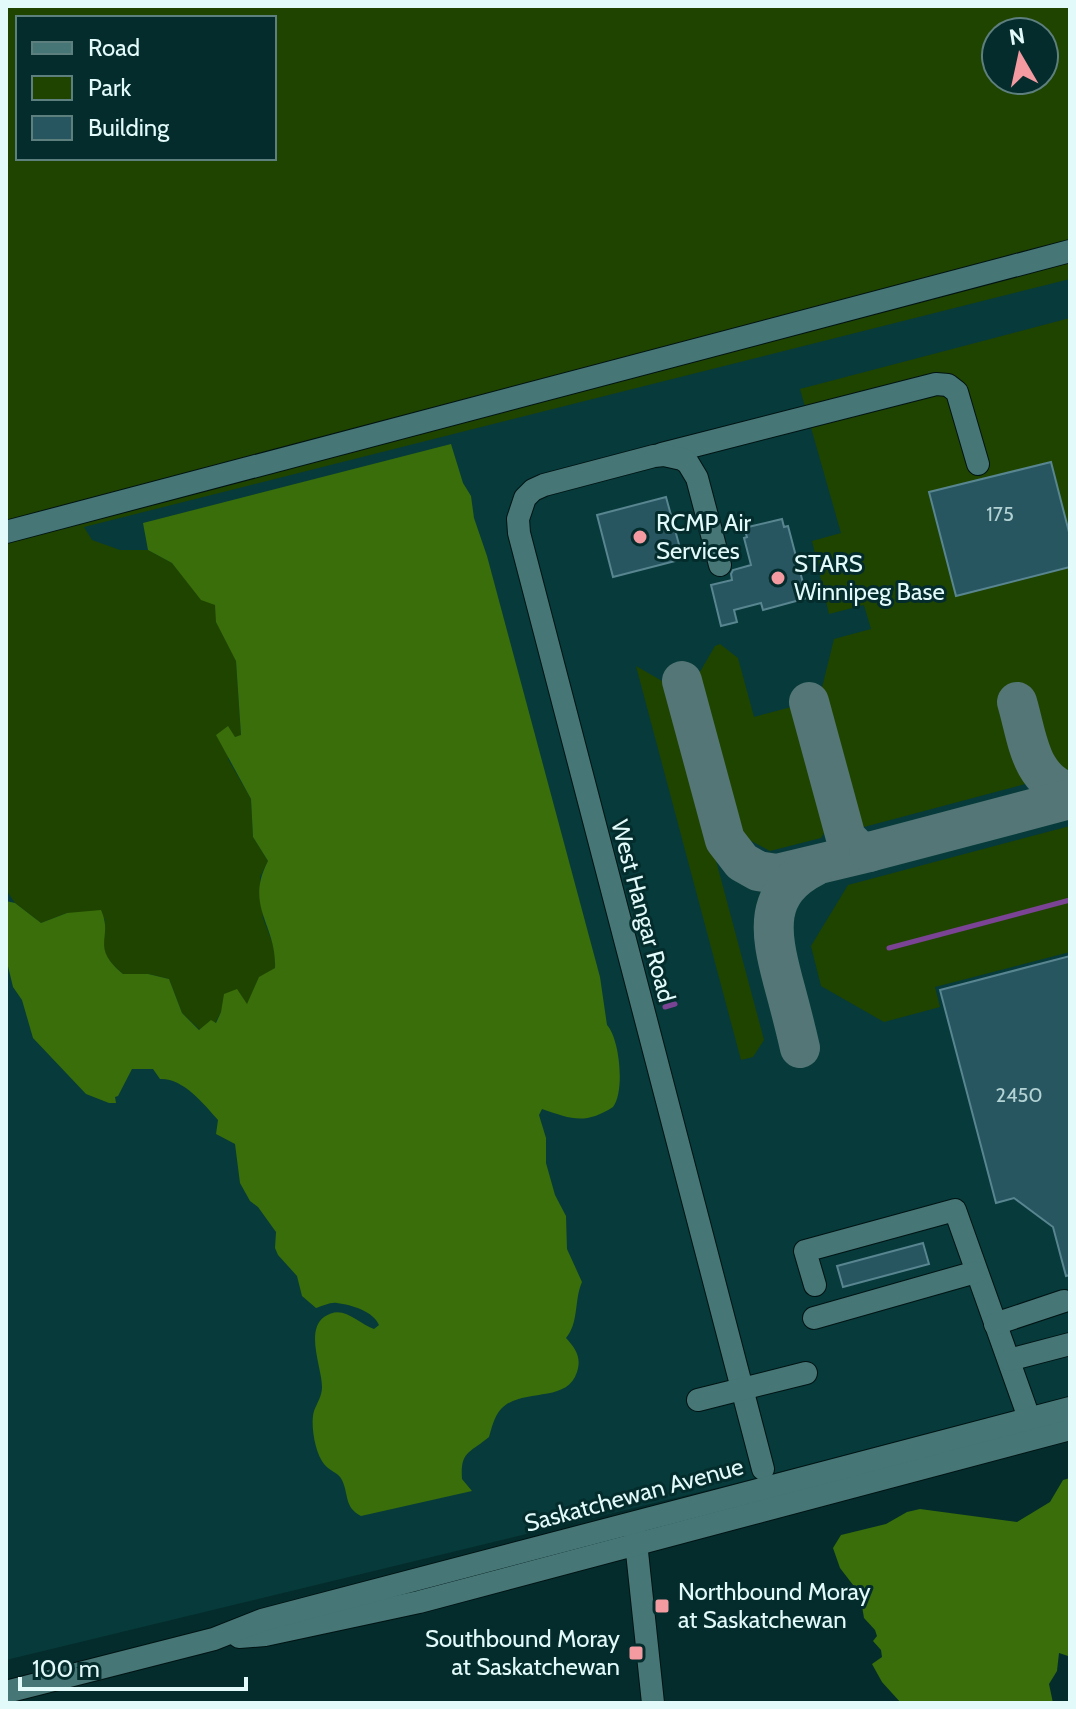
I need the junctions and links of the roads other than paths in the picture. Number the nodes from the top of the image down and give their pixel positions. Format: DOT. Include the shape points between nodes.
graph roads {
  1 [pos="1070,251"];
  2 [pos="654,456"];
  3 [pos="978,464"];
  4 [pos="6,532"];
  5 [pos="720,565"];
  6 [pos="976,1272"];
  7 [pos="815,1285"];
  8 [pos="1064,1301"];
  9 [pos="814,1318"];
  10 [pos="995,1324"];
  11 [pos="1070,1344"];
  12 [pos="1009,1360"];
  13 [pos="806,1373"];
  14 [pos="742,1390"];
  15 [pos="698,1400"];
  16 [pos="1070,1408"];
  17 [pos="1032,1428"];
  18 [pos="1070,1429"];
  19 [pos="763,1469"];
  20 [pos="633,1523"];
  21 [pos="637,1546"];
  22 [pos="214,1639"];
  23 [pos="6,1692"];
  24 [pos="653,1703"];
  1 -- 4 [label="street"];
  2 -- 3 [label="street, West Hangar Road" via="936,384 957,392"];
  2 -- 5 [label="street" via="682,459 693,470"];
  2 -- 14 [label="street, West Hangar Road" via="533,490 521,507 519,533"];
  6 -- 7 [label="street" via="955,1210 805,1251"];
  6 -- 9 [label="street"];
  6 -- 10 [label="street"];
  8 -- 10 [label="street"];
  10 -- 12 [label="street"];
  11 -- 12 [label="street"];
  12 -- 17 [label="street"];
  13 -- 14 [label="street"];
  14 -- 15 [label="street"];
  14 -- 19 [label="street, West Hangar Road"];
  16 -- 17 [label="street, Saskatchewan Avenue"];
  17 -- 18 [label="street, Saskatchewan Avenue"];
  17 -- 20 [label="street, Saskatchewan Avenue"];
  17 -- 21 [label="street, Saskatchewan Avenue"];
  20 -- 21 [label="street"];
  20 -- 22 [label="street, Saskatchewan Avenue" via="262,1620"];
  21 -- 22 [label="street, Saskatchewan Avenue" via="419,1602 265,1635"];
  21 -- 24 [label="street"];
  22 -- 23 [label="street, Saskatchewan Avenue"];
}
